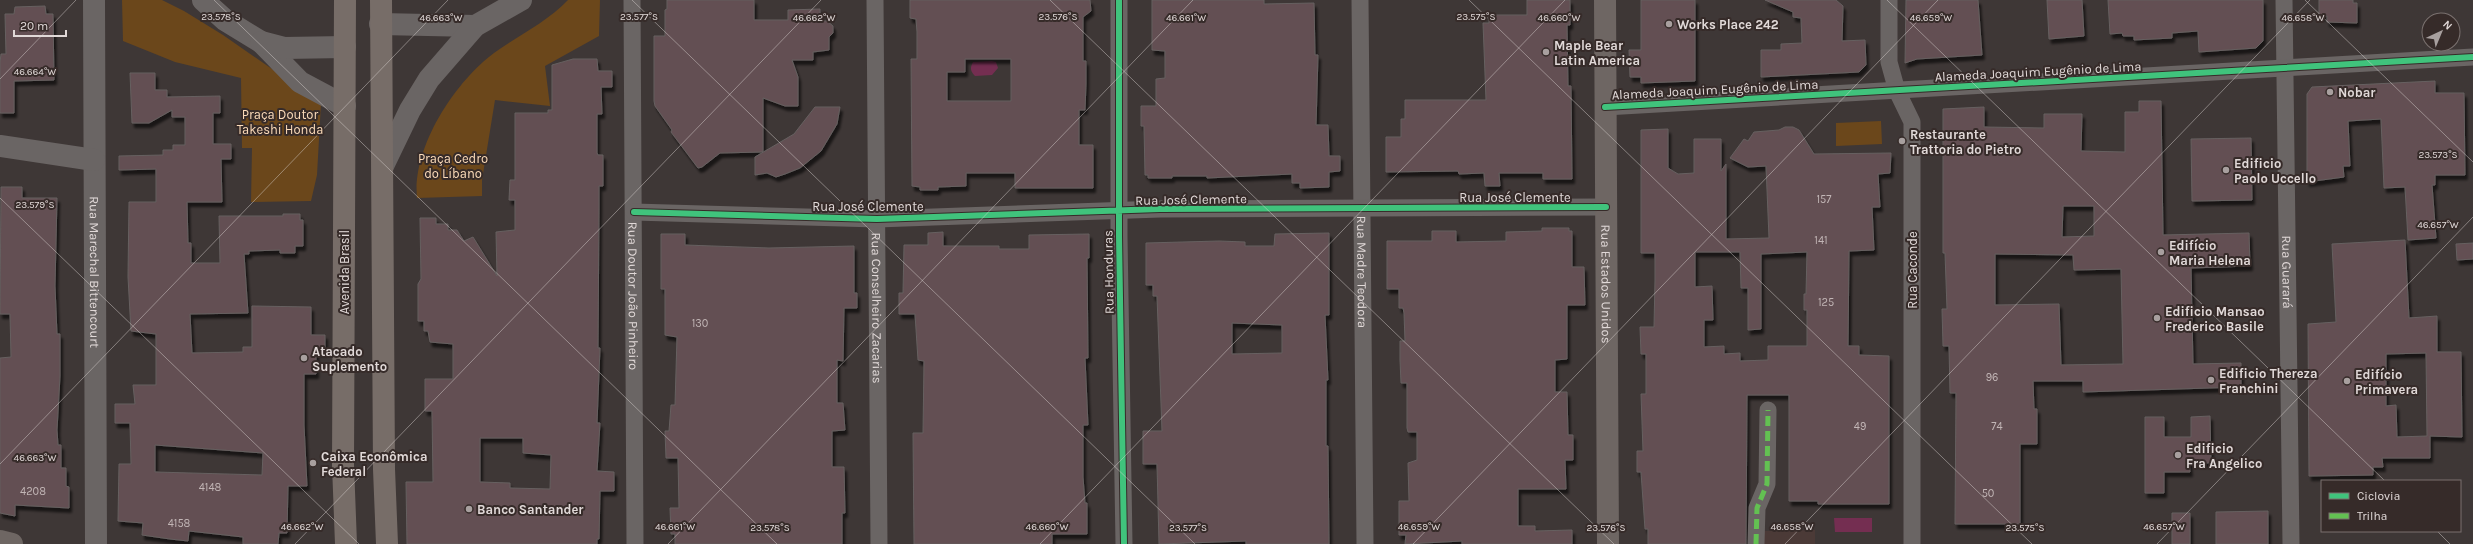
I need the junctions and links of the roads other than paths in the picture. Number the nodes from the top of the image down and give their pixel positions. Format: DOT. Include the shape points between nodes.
graph roads {
  1 [pos="94,0"];
  2 [pos="202,0"];
  3 [pos="345,0"];
  4 [pos="380,0"];
  5 [pos="520,0"];
  6 [pos="632,0"];
  7 [pos="875,0"];
  8 [pos="1119,0"];
  9 [pos="1360,0"];
  10 [pos="1605,0"];
  11 [pos="1889,0"];
  12 [pos="2284,0"];
  13 [pos="380,24"];
  14 [pos="476,26"];
  15 [pos="261,42"];
  16 [pos="345,47"];
  17 [pos="2473,56"];
  18 [pos="2284,68"];
  19 [pos="1897,91"];
  20 [pos="345,106"];
  21 [pos="1605,107"];
  22 [pos="0,146"];
  23 [pos="94,160"];
  24 [pos="383,166"];
  25 [pos="1606,207"];
  26 [pos="1361,209"];
  27 [pos="634,212"];
  28 [pos="1119,212"];
  29 [pos="877,219"];
  30 [pos="1768,410"];
  31 [pos="0,541"];
  32 [pos="12,544"];
  33 [pos="96,544"];
  34 [pos="346,544"];
  35 [pos="387,544"];
  36 [pos="635,544"];
  37 [pos="878,544"];
  38 [pos="1124,544"];
  39 [pos="1365,544"];
  40 [pos="1608,544"];
  41 [pos="1756,544"];
  42 [pos="1912,544"];
  43 [pos="2291,544"];
  1 -- 23 [label="street, Rua Marechal Bittencourt"];
  2 -- 15 [label="street" via="225,20"];
  3 -- 16 [label="main road, Avenida Brasil"];
  4 -- 13 [label="main road"];
  5 -- 14 [label="street"];
  6 -- 27 [label="street, Rua Doutor João Pinheiro"];
  7 -- 29 [label="street, Rua Conselheiro Zacarias"];
  8 -- 28 [label="street, Rua Honduras"];
  9 -- 26 [label="street, Rua Madre Teodora"];
  10 -- 21 [label="main road, Rua Estados Unidos"];
  11 -- 19 [label="street, Rua Caconde" via="1889,62"];
  12 -- 18 [label="street, Rua Guarará"];
  13 -- 14 [label="street"];
  13 -- 24 [label="main road"];
  14 -- 24 [label="street" via="429,79 410,110"];
  15 -- 16 [label="street" via="284,48"];
  15 -- 20 [label="street" via="300,82"];
  16 -- 20 [label="main road, Avenida Brasil"];
  17 -- 18 [label="street, Alameda Joaquim Eugênio de Lima"];
  18 -- 19 [label="street, Alameda Joaquim Eugênio de Lima"];
  18 -- 43 [label="street, Rua Guarará"];
  19 -- 21 [label="street, Alameda Joaquim Eugênio de Lima"];
  19 -- 42 [label="street, Rua Caconde" via="1912,122"];
  20 -- 34 [label="main road, Avenida Brasil" via="343,465"];
  21 -- 25 [label="main road, Rua Estados Unidos"];
  22 -- 23 [label="street"];
  23 -- 33 [label="street, Rua Marechal Bittencourt"];
  24 -- 35 [label="main road" via="384,461"];
  25 -- 26 [label="street, Rua José Clemente"];
  25 -- 40 [label="main road, Rua Estados Unidos"];
  26 -- 28 [label="street, Rua José Clemente" via="1160,209"];
  26 -- 39 [label="street, Rua Madre Teodora"];
  27 -- 29 [label="street, Rua José Clemente"];
  27 -- 36 [label="street, Rua Doutor João Pinheiro"];
  28 -- 29 [label="street, Rua José Clemente"];
  28 -- 38 [label="street, Rua Honduras"];
  29 -- 37 [label="street, Rua Conselheiro Zacarias"];
  30 -- 41 [label="street" via="1767,484 1757,508"];
  31 -- 32 [label="main road"];
}
